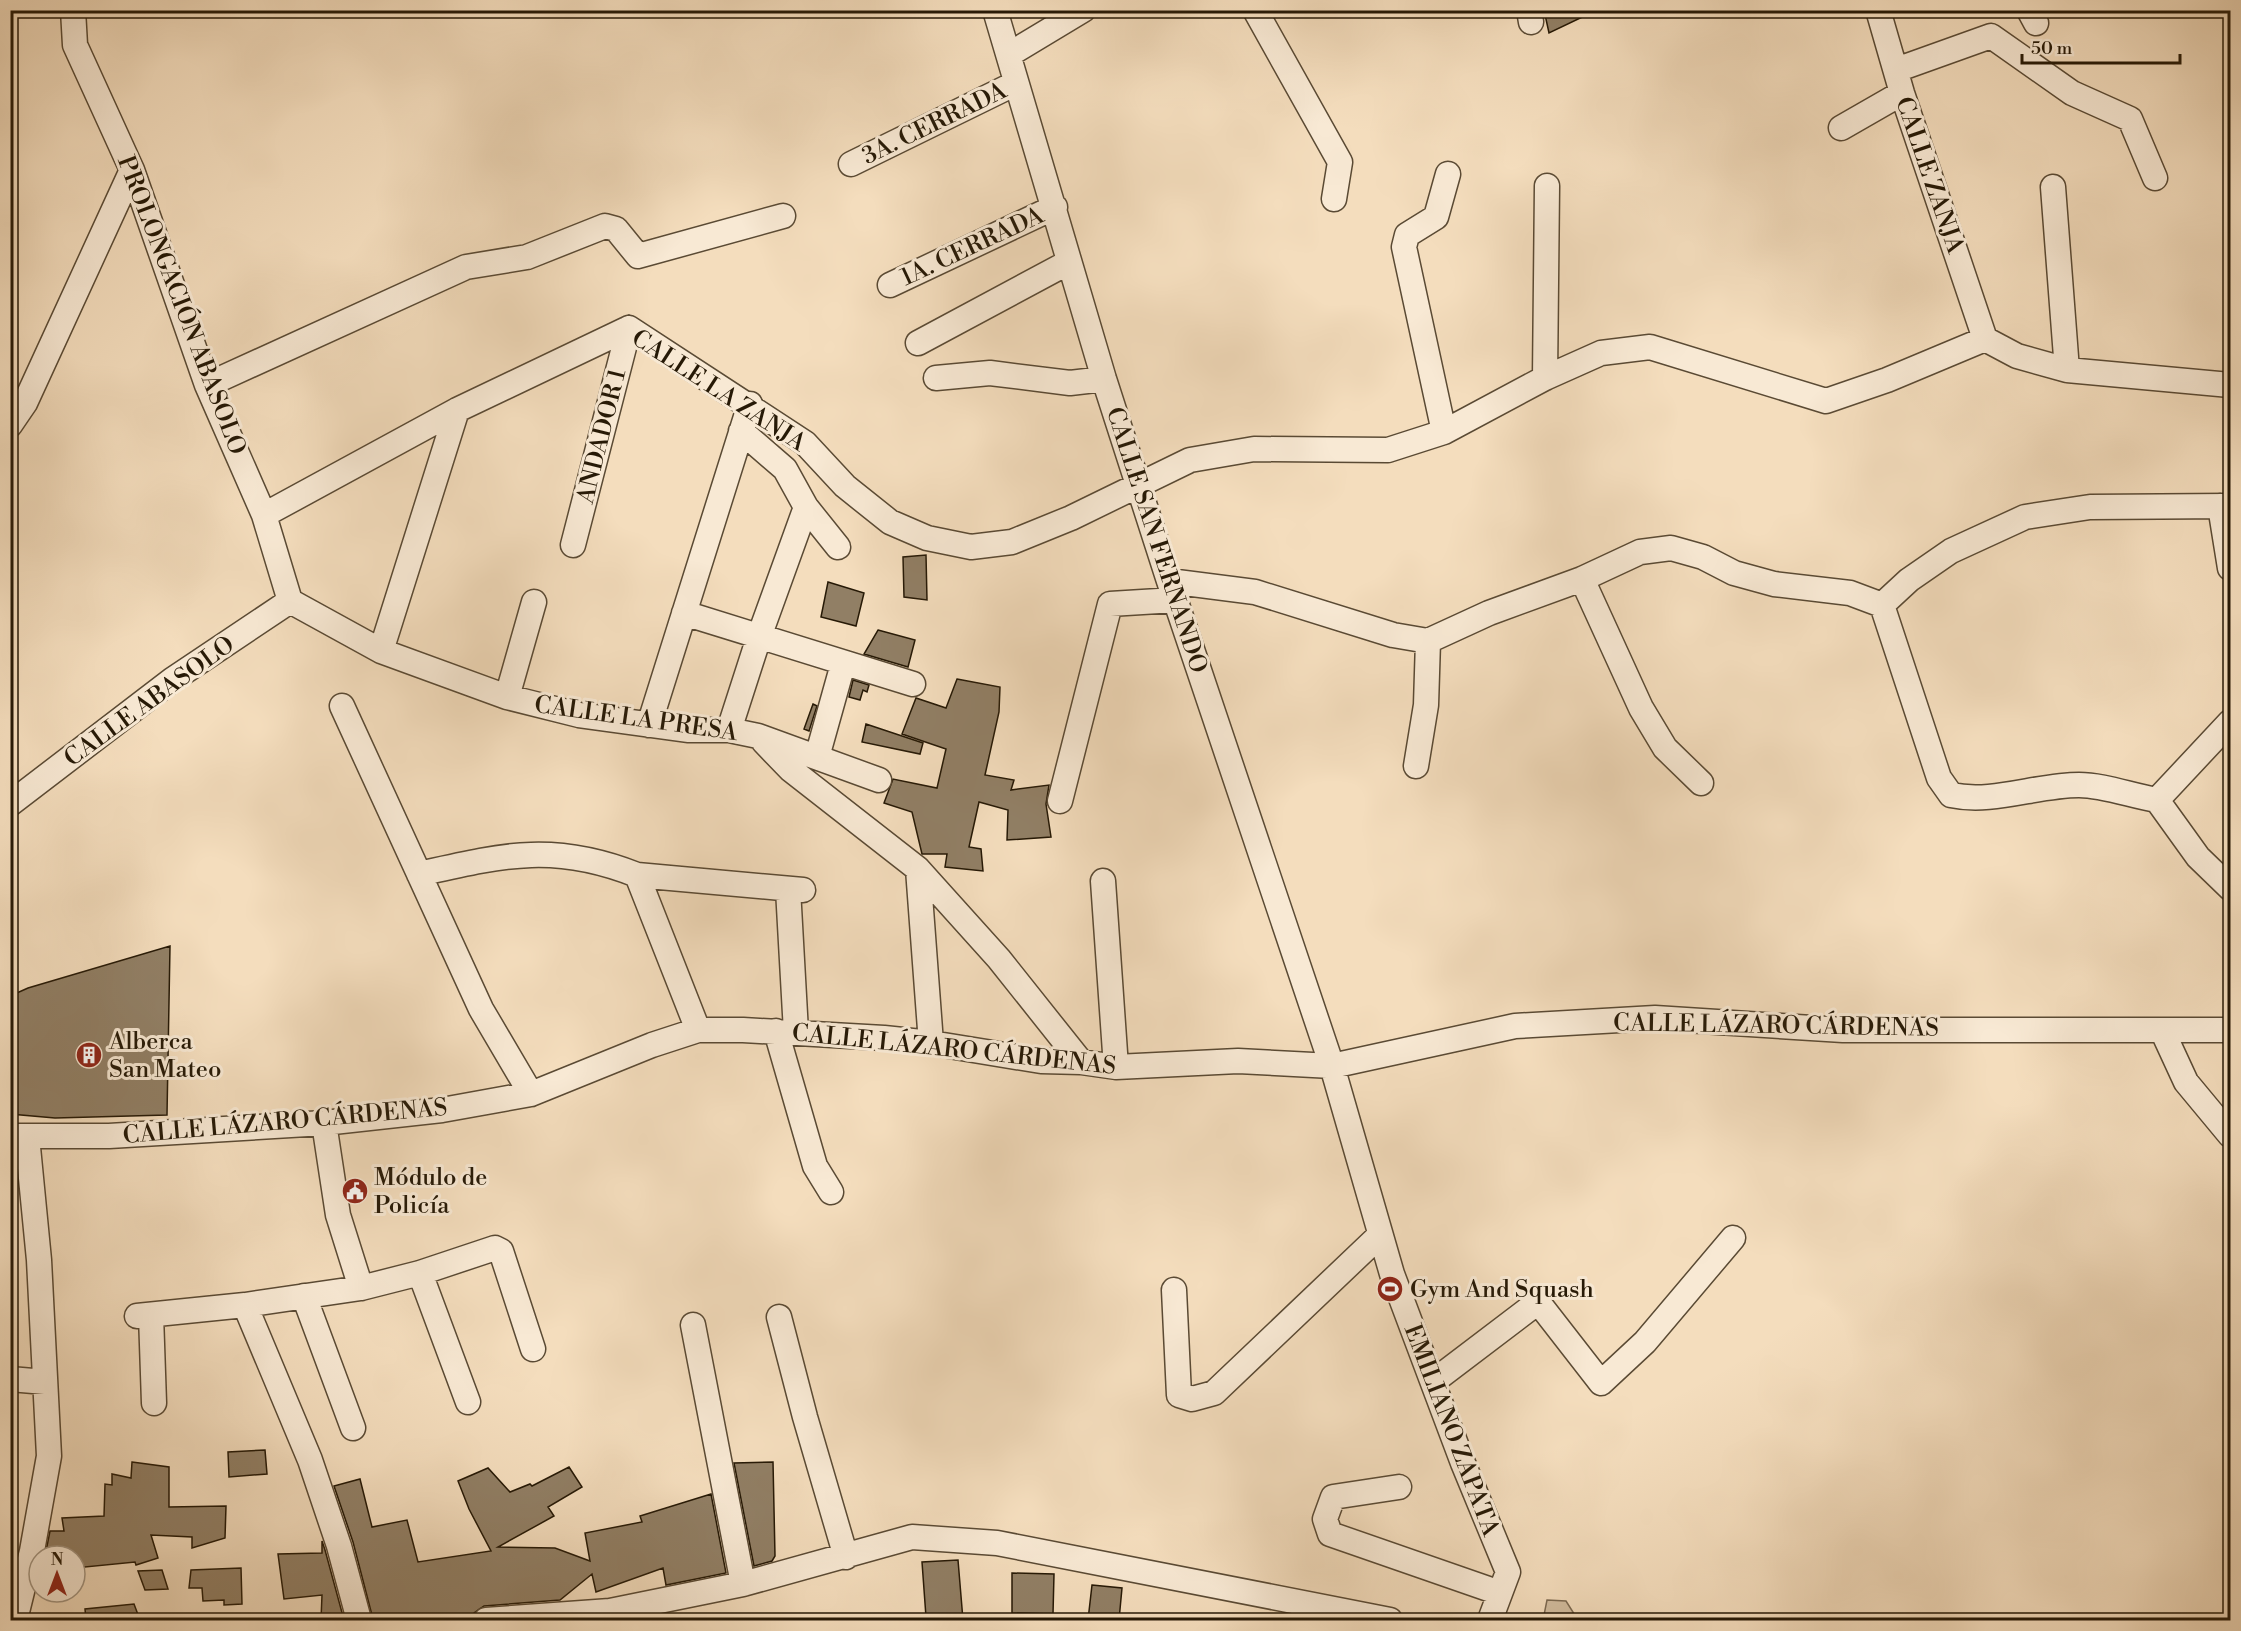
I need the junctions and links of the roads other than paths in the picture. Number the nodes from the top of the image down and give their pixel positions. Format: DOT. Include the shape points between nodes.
graph roads {
  1 [pos="73,10"];
  2 [pos="995,10"];
  3 [pos="1083,10"];
  4 [pos="1255,10"];
  5 [pos="1878,10"];
  6 [pos="1010,54"];
  7 [pos="1899,82"];
  8 [pos="1016,83"];
  9 [pos="1841,128"];
  10 [pos="851,164"];
  11 [pos="132,170"];
  12 [pos="1448,174"];
  13 [pos="2155,178"];
  14 [pos="1547,186"];
  15 [pos="2053,187"];
  16 [pos="1334,199"];
  17 [pos="1054,207"];
  18 [pos="783,216"];
  19 [pos="1069,262"];
  20 [pos="890,285"];
  21 [pos="629,328"];
  22 [pos="1985,339"];
  23 [pos="918,343"];
  24 [pos="2067,370"];
  25 [pos="936,378"];
  26 [pos="1545,378"];
  27 [pos="1104,379"];
  28 [pos="207,385"];
  29 [pos="2230,385"];
  30 [pos="750,404"];
  31 [pos="457,410"];
  32 [pos="10,425"];
  33 [pos="741,431"];
  34 [pos="1444,432"];
  35 [pos="1139,485"];
  36 [pos="2225,506"];
  37 [pos="806,507"];
  38 [pos="264,515"];
  39 [pos="573,545"];
  40 [pos="838,547"];
  41 [pos="2230,568"];
  42 [pos="1582,579"];
  43 [pos="1172,590"];
  44 [pos="290,601"];
  45 [pos="534,602"];
  46 [pos="1882,605"];
  47 [pos="684,612"];
  48 [pos="759,637"];
  49 [pos="1428,641"];
  50 [pos="381,651"];
  51 [pos="843,664"];
  52 [pos="912,684"];
  53 [pos="507,698"];
  54 [pos="342,706"];
  55 [pos="2230,722"];
  56 [pos="649,725"];
  57 [pos="729,730"];
  58 [pos="758,736"];
  59 [pos="817,757"];
  60 [pos="1416,766"];
  61 [pos="879,780"];
  62 [pos="1701,783"];
  63 [pos="2157,800"];
  64 [pos="1060,801"];
  65 [pos="10,804"];
  66 [pos="918,869"];
  67 [pos="419,874"];
  68 [pos="637,875"];
  69 [pos="1103,881"];
  70 [pos="2230,888"];
  71 [pos="698,1030"];
  72 [pos="2162,1030"];
  73 [pos="2230,1030"];
  74 [pos="786,1032"];
  75 [pos="931,1042"];
  76 [pos="1081,1062"];
  77 [pos="1332,1066"];
  78 [pos="1116,1067"];
  79 [pos="531,1094"];
  80 [pos="324,1123"];
  81 [pos="2230,1135"];
  82 [pos="19,1137"];
  83 [pos="831,1192"];
  84 [pos="1380,1235"];
  85 [pos="1733,1238"];
  86 [pos="420,1273"];
  87 [pos="361,1288"];
  88 [pos="1174,1290"];
  89 [pos="304,1296"];
  90 [pos="245,1305"];
  91 [pos="779,1317"];
  92 [pos="693,1325"];
  93 [pos="533,1349"];
  94 [pos="10,1379"];
  95 [pos="1434,1381"];
  96 [pos="45,1382"];
  97 [pos="468,1402"];
  98 [pos="154,1403"];
  99 [pos="353,1428"];
  100 [pos="1399,1487"];
  101 [pos="846,1557"];
  102 [pos="743,1584"];
  103 [pos="1500,1593"];
  104 [pos="15,1620"];
  105 [pos="359,1620"];
  106 [pos="486,1620"];
  107 [pos="1390,1620"];
  108 [pos="1490,1620"];
  1 -- 11 [label="street, PROLONGACIÓN ABASOLO" via="75,45"];
  2 -- 6 [label="street, CALLE SAN FERNANDO"];
  3 -- 6 [label="street"];
  4 -- 16 [label="street" via="1340,162"];
  5 -- 7 [label="street, CALLE ZANJA"];
  6 -- 8 [label="street, CALLE SAN FERNANDO"];
  7 -- 9 [label="street"];
  7 -- 13 [label="street" via="1991,36 2072,93 2130,118"];
  7 -- 22 [label="street, CALLE ZANJA"];
  8 -- 10 [label="street, 3A. CERRADA"];
  8 -- 17 [label="street, CALLE SAN FERNANDO"];
  11 -- 28 [label="street, PROLONGACIÓN ABASOLO"];
  11 -- 32 [label="street" via="25,404"];
  12 -- 34 [label="street" via="1436,217 1407,235 1404,247"];
  14 -- 26 [label="street"];
  15 -- 24 [label="street"];
  17 -- 19 [label="street, CALLE SAN FERNANDO"];
  17 -- 20 [label="street, 1A. CERRADA"];
  18 -- 28 [label="street" via="638,256 612,225 605,226 527,257 466,267"];
  19 -- 23 [label="street"];
  19 -- 27 [label="street, CALLE SAN FERNANDO"];
  21 -- 30 [label="street, CALLE LA ZANJA"];
  21 -- 31 [label="street, CALLE LA ZANJA"];
  21 -- 39 [label="street, ANDADOR 1"];
  22 -- 24 [label="street" via="2017,356"];
  22 -- 26 [label="street, CALLE LA ZANJA" via="1826,401 1650,347 1601,353"];
  24 -- 29 [label="street"];
  25 -- 27 [label="street" via="990,373 1070,383"];
  26 -- 34 [label="street, CALLE LA ZANJA"];
  27 -- 35 [label="street, CALLE SAN FERNANDO"];
  28 -- 38 [label="street, PROLONGACIÓN ABASOLO"];
  30 -- 33 [label="street"];
  30 -- 35 [label="street, CALLE LA ZANJA" via="805,443 845,486 890,522 927,538 971,547 1012,542"];
  31 -- 38 [label="street, CALLE LA ZANJA"];
  31 -- 50 [label="street"];
  33 -- 37 [label="street" via="785,469"];
  33 -- 47 [label="street"];
  34 -- 35 [label="street, CALLE LA ZANJA" via="1388,450 1243,451 1190,460"];
  35 -- 43 [label="street, CALLE SAN FERNANDO"];
  36 -- 41 [label="street"];
  36 -- 46 [label="street" via="2091,507 2025,517 1952,551 1909,580"];
  37 -- 40 [label="street"];
  37 -- 48 [label="street"];
  38 -- 44 [label="street, PROLONGACIÓN ABASOLO"];
  42 -- 46 [label="street" via="1640,552 1671,548 1774,584 1850,593"];
  42 -- 49 [label="street" via="1489,613"];
  42 -- 62 [label="street" via="1641,708 1665,748"];
  43 -- 49 [label="street" via="1255,592"];
  43 -- 64 [label="street" via="1110,604"];
  43 -- 77 [label="street, CALLE SAN FERNANDO"];
  44 -- 50 [label="street, CALLE LA PRESA"];
  44 -- 65 [label="street, CALLE ABASOLO" via="172,680"];
  45 -- 53 [label="street"];
  46 -- 63 [label="street" via="1939,778 1951,795 1968,798 2082,785"];
  47 -- 48 [label="street"];
  47 -- 56 [label="street"];
  48 -- 51 [label="street"];
  48 -- 57 [label="street"];
  49 -- 60 [label="street" via="1426,705"];
  50 -- 53 [label="street, CALLE LA PRESA"];
  51 -- 52 [label="street"];
  51 -- 59 [label="street"];
  53 -- 56 [label="street, CALLE LA PRESA" via="579,715"];
  54 -- 67 [label="street"];
  55 -- 63 [label="street"];
  56 -- 57 [label="street, CALLE LA PRESA"];
  57 -- 58 [label="street, CALLE LA PRESA"];
  58 -- 59 [label="street"];
  58 -- 66 [label="street, CALLE LA PRESA" via="790,769"];
  59 -- 61 [label="street"];
  63 -- 70 [label="street" via="2198,857"];
  66 -- 75 [label="street"];
  66 -- 76 [label="street, CALLE LA PRESA" via="999,959"];
  67 -- 68 [label="street" via="491,858 534,854 584,858"];
  67 -- 79 [label="street" via="481,1009"];
  68 -- 71 [label="street"];
  68 -- 74 [label="street" via="796,889"];
  69 -- 78 [label="street"];
  71 -- 74 [label="street, CALLE LÁZARO CÁRDENAS"];
  71 -- 79 [label="street, CALLE LÁZARO CÁRDENAS"];
  72 -- 73 [label="street, CALLE LÁZARO CÁRDENAS"];
  72 -- 77 [label="street, CALLE LÁZARO CÁRDENAS" via="1843,1030 1655,1018 1515,1026"];
  72 -- 81 [label="street" via="2186,1082"];
  74 -- 75 [label="street, CALLE LÁZARO CÁRDENAS"];
  74 -- 83 [label="street" via="815,1166"];
  75 -- 76 [label="street, CALLE LÁZARO CÁRDENAS" via="1041,1061"];
  76 -- 78 [label="street, CALLE LÁZARO CÁRDENAS"];
  77 -- 78 [label="street, CALLE LÁZARO CÁRDENAS" via="1238,1061"];
  77 -- 84 [label="street, EMILIANO ZAPATA"];
  79 -- 80 [label="street, CALLE LÁZARO CÁRDENAS" via="442,1110"];
  80 -- 82 [label="street, CALLE LÁZARO CÁRDENAS" via="109,1136"];
  80 -- 87 [label="street" via="338,1215"];
  82 -- 96 [label="street" via="39,1260"];
  84 -- 88 [label="street" via="1214,1394 1192,1400 1179,1395"];
  84 -- 95 [label="street, EMILIANO ZAPATA"];
  85 -- 95 [label="street" via="1644,1342 1601,1383 1538,1302"];
  86 -- 87 [label="street"];
  86 -- 93 [label="street" via="489,1249 501,1251"];
  86 -- 97 [label="street"];
  87 -- 89 [label="street"];
  89 -- 90 [label="street"];
  89 -- 99 [label="street"];
  90 -- 98 [label="street" via="144,1315"];
  90 -- 105 [label="street" via="310,1460"];
  91 -- 101 [label="street"];
  92 -- 102 [label="street"];
  94 -- 96 [label="street"];
  95 -- 103 [label="street, EMILIANO ZAPATA" via="1508,1572"];
  96 -- 104 [label="street" via="49,1456 33,1551"];
  100 -- 103 [label="street" via="1333,1497 1325,1519 1330,1534"];
  101 -- 102 [label="street"];
  101 -- 107 [label="street" via="912,1537 997,1543"];
  102 -- 106 [label="street" via="610,1611"];
  103 -- 108 [label="street, EMILIANO ZAPATA"];
}
